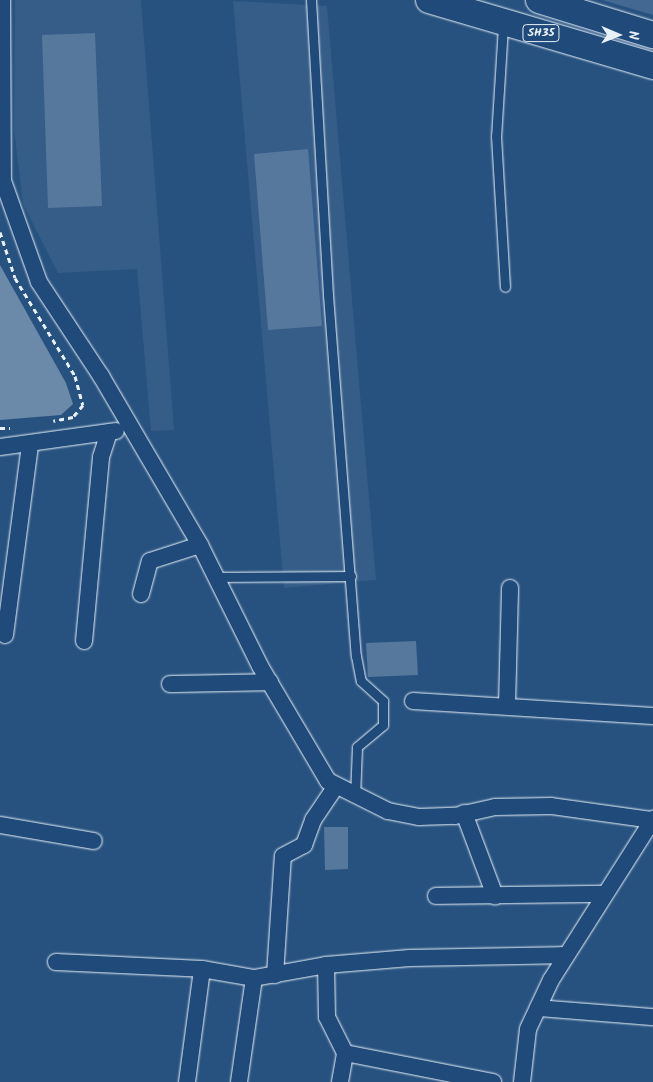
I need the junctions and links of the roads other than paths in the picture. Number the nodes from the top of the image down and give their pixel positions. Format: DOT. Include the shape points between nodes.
graph roads {
  1 [pos="2,0"];
  2 [pos="311,0"];
  3 [pos="429,0"];
  4 [pos="539,0"];
  5 [pos="504,22"];
  6 [pos="653,34"];
  7 [pos="653,66"];
  8 [pos="505,287"];
  9 [pos="132,428"];
  10 [pos="109,432"];
  11 [pos="30,445"];
  12 [pos="0,447"];
  13 [pos="200,545"];
  14 [pos="351,576"];
  15 [pos="217,578"];
  16 [pos="510,588"];
  17 [pos="141,594"];
  18 [pos="5,635"];
  19 [pos="84,642"];
  20 [pos="270,682"];
  21 [pos="170,684"];
  22 [pos="413,701"];
  23 [pos="507,704"];
  24 [pos="653,716"];
  25 [pos="336,786"];
  26 [pos="355,797"];
  27 [pos="464,814"];
  28 [pos="653,820"];
  29 [pos="0,825"];
  30 [pos="94,841"];
  31 [pos="603,894"];
  32 [pos="436,896"];
  33 [pos="495,896"];
  34 [pos="566,955"];
  35 [pos="56,962"];
  36 [pos="326,966"];
  37 [pos="202,969"];
  38 [pos="275,975"];
  39 [pos="254,978"];
  40 [pos="538,1008"];
  41 [pos="653,1017"];
  42 [pos="345,1053"];
  43 [pos="187,1082"];
  44 [pos="239,1082"];
  45 [pos="340,1082"];
  46 [pos="493,1082"];
  47 [pos="522,1082"];
  1 -- 9 [label="street" via="3,181 39,282"];
  2 -- 14 [label="lane" via="328,295"];
  3 -- 5 [label="main road, SH35"];
  4 -- 6 [label="main road, SH35"];
  5 -- 7 [label="main road, SH35"];
  5 -- 8 [label="lane" via="496,136"];
  9 -- 10 [label="street"];
  9 -- 13 [label="street"];
  10 -- 11 [label="street"];
  10 -- 19 [label="street" via="101,457"];
  11 -- 12 [label="street"];
  11 -- 18 [label="street"];
  13 -- 15 [label="street"];
  13 -- 17 [label="street" via="150,561"];
  14 -- 15 [label="lane"];
  14 -- 26 [label="lane" via="361,681 383,701 383,725 357,747"];
  15 -- 20 [label="street"];
  16 -- 23 [label="street"];
  20 -- 21 [label="street"];
  20 -- 25 [label="street" via="328,781"];
  22 -- 23 [label="street"];
  23 -- 24 [label="street"];
  25 -- 26 [label="street"];
  25 -- 38 [label="street" via="314,820 304,845 283,856"];
  26 -- 27 [label="street" via="388,811 419,817"];
  27 -- 28 [label="street" via="495,807 551,806"];
  27 -- 33 [label="street"];
  28 -- 31 [label="street"];
  29 -- 30 [label="street"];
  31 -- 33 [label="street"];
  31 -- 34 [label="street"];
  32 -- 33 [label="street"];
  34 -- 36 [label="street" via="410,958"];
  34 -- 40 [label="street"];
  35 -- 37 [label="street"];
  36 -- 38 [label="street"];
  36 -- 42 [label="street" via="327,1017"];
  37 -- 39 [label="street"];
  37 -- 43 [label="street"];
  38 -- 39 [label="street"];
  39 -- 44 [label="street"];
  40 -- 41 [label="street"];
  40 -- 47 [label="street" via="528,1029"];
  42 -- 45 [label="street"];
  42 -- 46 [label="street"];
}
